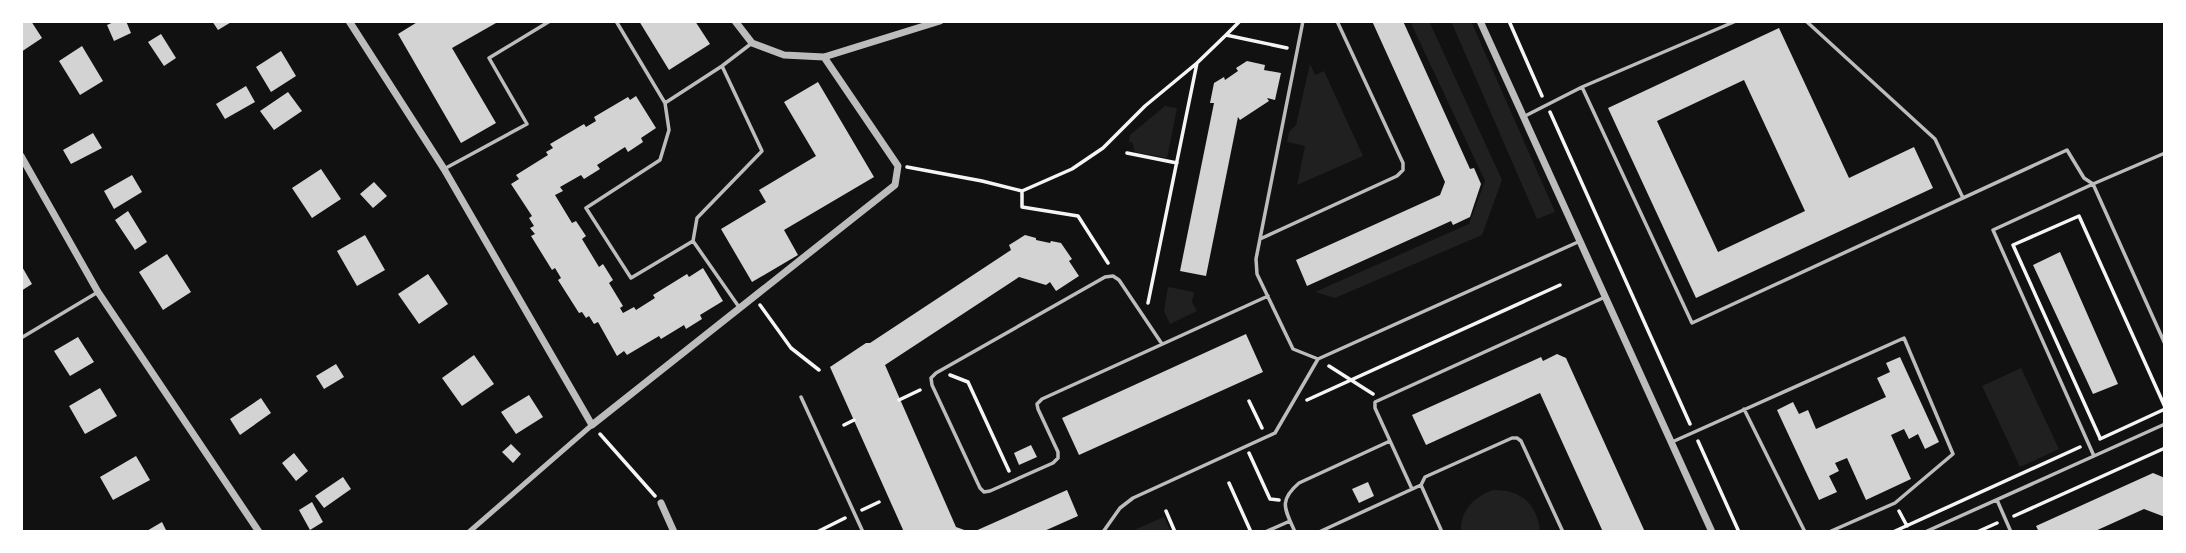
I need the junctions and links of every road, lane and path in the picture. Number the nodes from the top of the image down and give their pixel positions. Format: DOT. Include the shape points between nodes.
graph roads {
  1 [pos="349,21"];
  2 [pos="550,21"];
  3 [pos="616,21"];
  4 [pos="735,21"];
  5 [pos="940,21"];
  6 [pos="1240,21"];
  7 [pos="1303,21"];
  8 [pos="1337,21"];
  9 [pos="1480,21"];
  10 [pos="1509,21"];
  11 [pos="1736,21"];
  12 [pos="1806,21"];
  13 [pos="1226,35"];
  14 [pos="752,43"];
  15 [pos="1288,48"];
  16 [pos="824,57"];
  17 [pos="1197,62"];
  18 [pos="722,66"];
  19 [pos="1582,88"];
  20 [pos="665,103"];
  21 [pos="1546,104"];
  22 [pos="1524,117"];
  23 [pos="1127,153"];
  24 [pos="2165,153"];
  25 [pos="21,156"];
  26 [pos="1177,163"];
  27 [pos="898,166"];
  28 [pos="444,169"];
  29 [pos="2093,184"];
  30 [pos="1022,191"];
  31 [pos="1963,198"];
  32 [pos="1260,239"];
  33 [pos="693,241"];
  34 [pos="1580,241"];
  35 [pos="1108,263"];
  36 [pos="1560,285"];
  37 [pos="98,292"];
  38 [pos="1268,296"];
  39 [pos="754,297"];
  40 [pos="1605,297"];
  41 [pos="1148,303"];
  42 [pos="740,308"];
  43 [pos="21,338"];
  44 [pos="1162,344"];
  45 [pos="2165,344"];
  46 [pos="1318,359"];
  47 [pos="819,370"];
  48 [pos="939,371"];
  49 [pos="1352,380"];
  50 [pos="920,390"];
  51 [pos="801,397"];
  52 [pos="1380,399"];
  53 [pos="899,400"];
  54 [pos="1249,401"];
  55 [pos="1291,407"];
  56 [pos="2165,408"];
  57 [pos="1744,409"];
  58 [pos="854,420"];
  59 [pos="2165,424"];
  60 [pos="592,425"];
  61 [pos="844,425"];
  62 [pos="1695,433"];
  63 [pos="1266,438"];
  64 [pos="2100,438"];
  65 [pos="1390,441"];
  66 [pos="1671,442"];
  67 [pos="2089,444"];
  68 [pos="1247,447"];
  69 [pos="2165,447"];
  70 [pos="2094,456"];
  71 [pos="1013,481"];
  72 [pos="1229,483"];
  73 [pos="1421,485"];
  74 [pos="1412,489"];
  75 [pos="1997,500"];
  76 [pos="1284,501"];
  77 [pos="661,503"];
  78 [pos="1895,503"];
  79 [pos="1166,512"];
  80 [pos="2005,519"];
  81 [pos="1290,521"];
  82 [pos="1907,526"];
  83 [pos="259,532"];
  84 [pos="469,532"];
  85 [pos="674,532"];
  86 [pos="863,532"];
  87 [pos="1103,532"];
  88 [pos="1175,532"];
  89 [pos="1251,532"];
  90 [pos="1265,532"];
  91 [pos="1295,532"];
  92 [pos="1319,532"];
  93 [pos="1442,532"];
  94 [pos="1563,532"];
  95 [pos="1712,532"];
  96 [pos="1739,532"];
  97 [pos="1805,532"];
  98 [pos="1829,532"];
  99 [pos="1893,532"];
  100 [pos="1925,532"];
  101 [pos="1978,532"];
  102 [pos="2011,532"];
  1 -- 28 [label="street"];
  2 -- 28 [label="lane" via="489,58 527,124"];
  3 -- 20 [label="lane"];
  4 -- 14 [label="street"];
  5 -- 16 [label="street"];
  6 -- 13 [label="path"];
  7 -- 32 [label="lane"];
  8 -- 32 [label="lane" via="1403,170"];
  9 -- 22 [label="street"];
  10 -- 21 [label="path"];
  11 -- 19 [label="lane"];
  12 -- 31 [label="lane" via="1935,139"];
  13 -- 15 [label="path"];
  13 -- 17 [label="path"];
  14 -- 16 [label="street" via="784,55"];
  14 -- 18 [label="lane"];
  16 -- 27 [label="street"];
  17 -- 26 [label="path"];
  17 -- 30 [label="path" via="1144,106 1104,148 1072,169"];
  18 -- 20 [label="lane"];
  18 -- 33 [label="lane" via="762,151 697,218"];
  19 -- 21 [label="lane"];
  19 -- 31 [label="lane" via="1692,323"];
  20 -- 33 [label="lane" via="669,130 660,160 586,208 631,278"];
  21 -- 22 [label="lane"];
  21 -- 62 [label="path"];
  22 -- 34 [label="street"];
  23 -- 26 [label="path"];
  24 -- 29 [label="lane"];
  25 -- 37 [label="street"];
  26 -- 41 [label="path"];
  27 -- 30 [label="path"];
  27 -- 39 [label="street" via="895,185"];
  28 -- 60 [label="street"];
  29 -- 31 [label="lane" via="2084,178 2067,150"];
  29 -- 45 [label="lane"];
  29 -- 67 [label="lane" via="1993,230"];
  30 -- 35 [label="path" via="1023,207 1077,216"];
  32 -- 38 [label="lane" via="1256,267"];
  33 -- 42 [label="lane"];
  34 -- 40 [label="street"];
  34 -- 46 [label="lane"];
  36 -- 49 [label="path"];
  37 -- 43 [label="lane"];
  37 -- 83 [label="street"];
  38 -- 44 [label="lane"];
  38 -- 46 [label="lane" via="1293,349"];
  39 -- 42 [label="street"];
  39 -- 47 [label="path" via="791,348"];
  40 -- 52 [label="lane"];
  40 -- 66 [label="street"];
  42 -- 60 [label="street"];
  44 -- 48 [label="lane" via="1119,280 1105,276"];
  44 -- 71 [label="lane" via="1042,399 1038,409 1058,458"];
  46 -- 49 [label="path"];
  46 -- 55 [label="lane"];
  48 -- 71 [label="path" via="968,382"];
  48 -- 71 [label="lane" via="931,378 932,385 980,488 990,491"];
  49 -- 52 [label="path"];
  49 -- 55 [label="path"];
  50 -- 53 [label="path"];
  51 -- 86 [label="lane"];
  52 -- 65 [label="lane" via="1375,408"];
  54 -- 63 [label="path"];
  55 -- 63 [label="lane" via="1280,427"];
  56 -- 64 [label="path"];
  56 -- 64 [label="path" via="2079,216 2013,245"];
  57 -- 62 [label="lane"];
  57 -- 78 [label="lane" via="1904,338 1953,454"];
  57 -- 97 [label="lane"];
  58 -- 61 [label="path"];
  59 -- 70 [label="lane"];
  60 -- 77 [label="path"];
  60 -- 84 [label="street"];
  62 -- 66 [label="lane"];
  62 -- 96 [label="path"];
  63 -- 68 [label="lane"];
  64 -- 67 [label="path"];
  65 -- 74 [label="lane"];
  65 -- 76 [label="lane" via="1299,483"];
  66 -- 95 [label="street"];
  67 -- 70 [label="lane"];
  67 -- 82 [label="path"];
  68 -- 76 [label="path" via="1270,499"];
  68 -- 87 [label="lane" via="1126,502"];
  69 -- 80 [label="path"];
  70 -- 75 [label="lane"];
  72 -- 89 [label="path"];
  73 -- 74 [label="lane"];
  73 -- 93 [label="lane"];
  73 -- 94 [label="lane" via="1425,477 1517,438"];
  74 -- 92 [label="lane"];
  75 -- 80 [label="lane"];
  75 -- 100 [label="lane"];
  76 -- 81 [label="lane"];
  77 -- 85 [label="street"];
  78 -- 82 [label="path"];
  78 -- 98 [label="lane"];
  79 -- 88 [label="path"];
  80 -- 101 [label="path"];
  80 -- 102 [label="lane"];
  81 -- 90 [label="lane"];
  81 -- 91 [label="lane"];
  82 -- 99 [label="path"];
}
